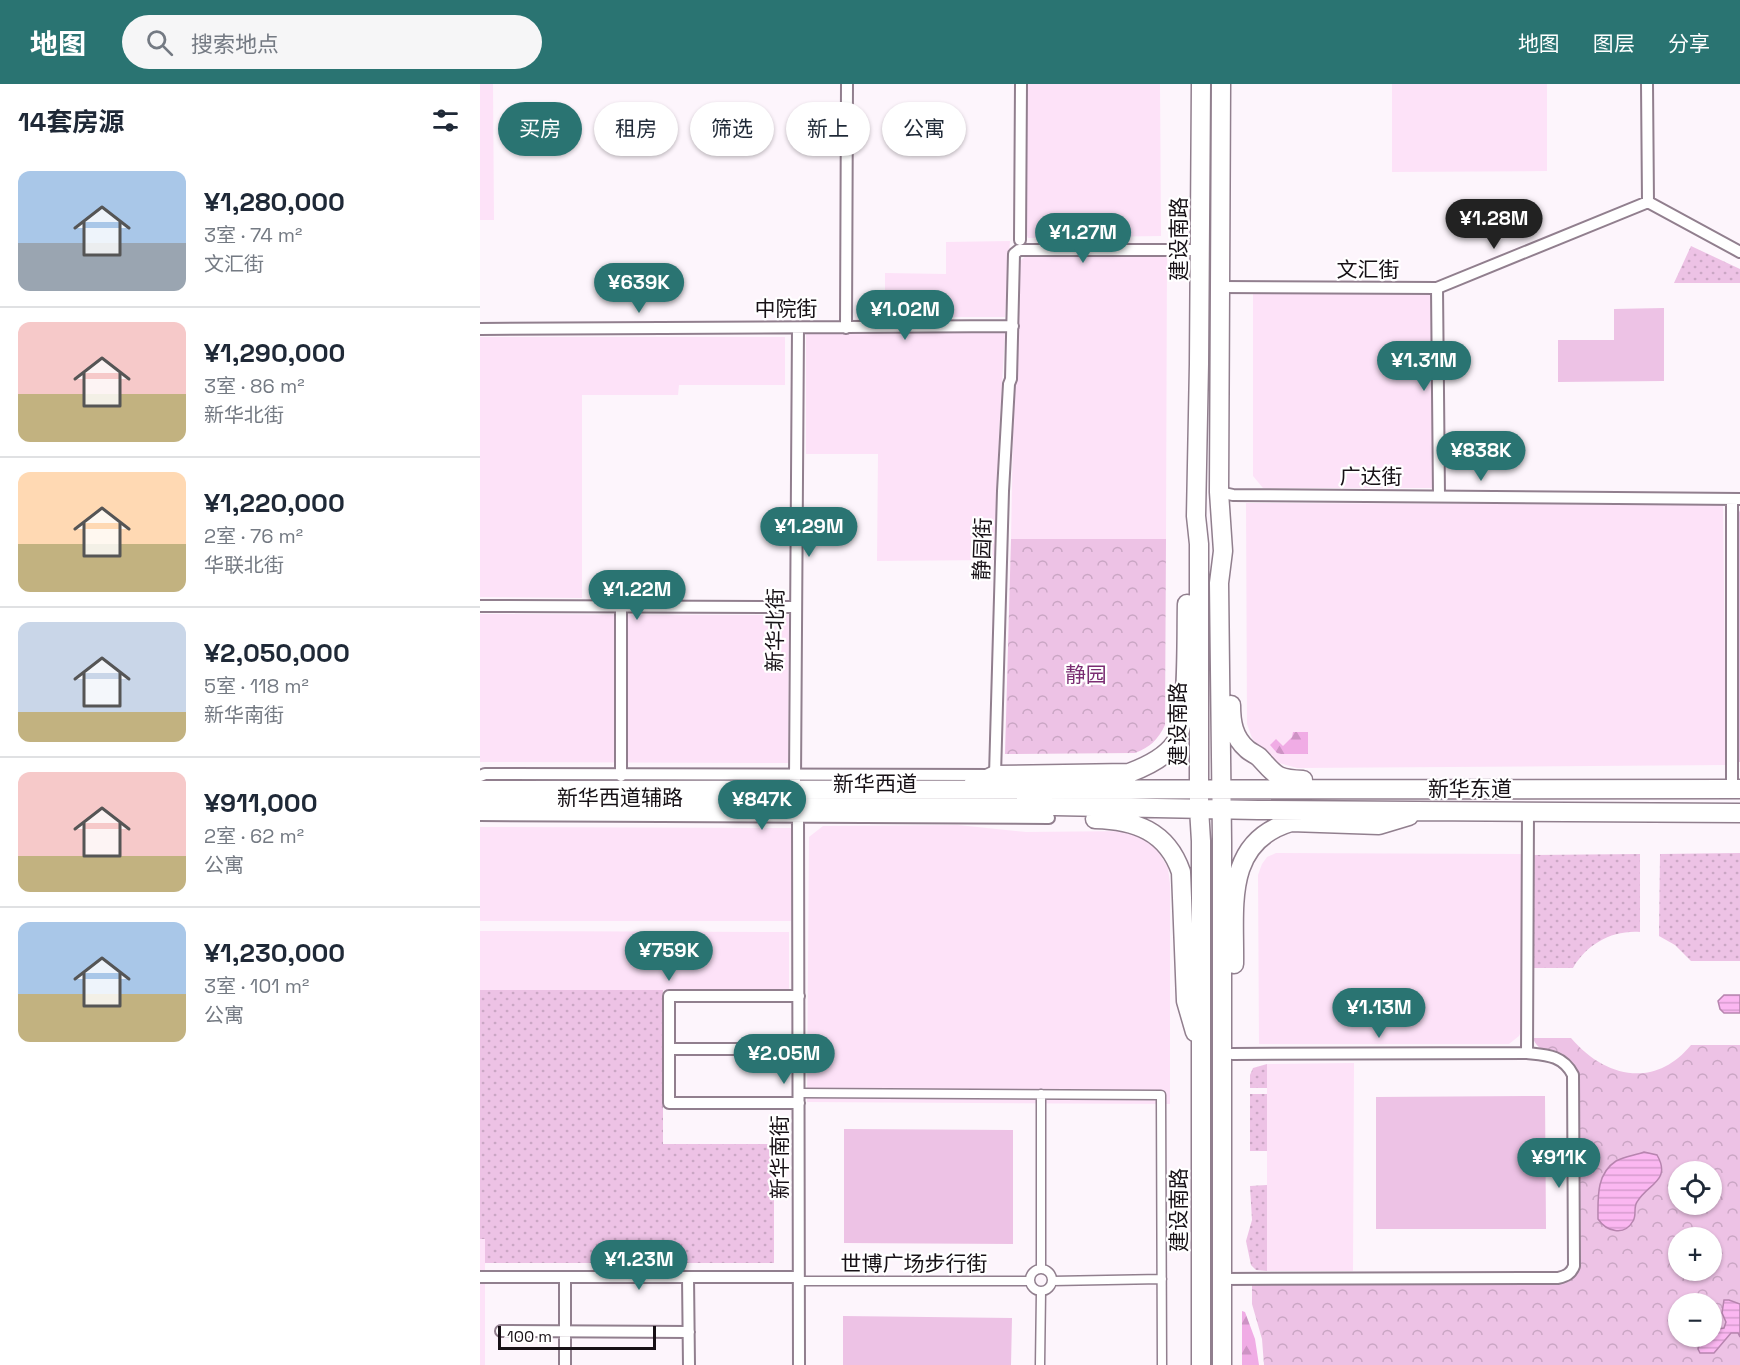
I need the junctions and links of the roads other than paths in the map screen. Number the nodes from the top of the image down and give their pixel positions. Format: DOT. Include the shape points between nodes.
graph roads {
  1 [pos="847,84"];
  2 [pos="1021,84"];
  3 [pos="1201,84"];
  4 [pos="1221,84"];
  5 [pos="1647,84"];
  6 [pos="1648,202"];
  7 [pos="1020,240"];
  8 [pos="1200,250"];
  9 [pos="1740,252"];
  10 [pos="1220,287"];
  11 [pos="1437,288"];
  12 [pos="1013,326"];
  13 [pos="798,328"];
  14 [pos="846,328"];
  15 [pos="480,329"];
  16 [pos="1219,492"];
  17 [pos="1439,496"];
  18 [pos="1736,499"];
  19 [pos="1196,516"];
  20 [pos="1223,550"];
  21 [pos="480,606"];
  22 [pos="621,607"];
  23 [pos="794,607"];
  24 [pos="995,775"];
  25 [pos="480,776"];
  26 [pos="621,776"];
  27 [pos="968,788"];
  28 [pos="1199,789"];
  29 [pos="1394,789"];
  30 [pos="1736,789"];
  31 [pos="480,790"];
  32 [pos="1222,790"];
  33 [pos="796,796"];
  34 [pos="480,806"];
  35 [pos="1009,806"];
  36 [pos="1199,808"];
  37 [pos="1222,809"];
  38 [pos="1427,811"];
  39 [pos="1528,811"];
  40 [pos="1740,813"];
  41 [pos="480,815"];
  42 [pos="1048,818"];
  43 [pos="799,996"];
  44 [pos="669,1049"];
  45 [pos="799,1049"];
  46 [pos="1201,1051"];
  47 [pos="1527,1053"];
  48 [pos="1232,1054"];
  49 [pos="1222,1084"];
  50 [pos="1041,1094"];
  51 [pos="799,1099"];
  52 [pos="1041,1269"];
  53 [pos="480,1276"];
  54 [pos="565,1277"];
  55 [pos="688,1277"];
  56 [pos="799,1279"];
  57 [pos="1162,1279"];
  58 [pos="1222,1279"];
  59 [pos="1029,1281"];
  60 [pos="1052,1281"];
  61 [pos="1041,1292"];
  62 [pos="501,1331"];
  63 [pos="565,1332"];
  64 [pos="689,1332"];
  65 [pos="565,1365"];
  66 [pos="689,1365"];
  67 [pos="799,1365"];
  68 [pos="1041,1365"];
  69 [pos="1162,1365"];
  70 [pos="1201,1365"];
  71 [pos="1222,1365"];
  1 -- 14 [label="street"];
  2 -- 7 [label="street"];
  3 -- 8 [label="main road, 建设南路"];
  4 -- 10 [label="main road, 建设南路"];
  5 -- 6 [label="street"];
  6 -- 9 [label="street"];
  6 -- 11 [label="street, 文汇街"];
  8 -- 12 [label="street" via="1019,250 1014,254"];
  8 -- 19 [label="main road, 建设南路"];
  10 -- 11 [label="street, 文汇街"];
  10 -- 16 [label="main road, 建设南路"];
  11 -- 17 [label="street"];
  12 -- 14 [label="street, 中院街"];
  12 -- 24 [label="street, 静园街" via="1003,491"];
  13 -- 14 [label="street, 中院街"];
  13 -- 15 [label="street, 中院街"];
  13 -- 23 [label="street, 新华北街"];
  16 -- 17 [label="street, 广达街"];
  16 -- 20 [label="main road, 建设南路"];
  17 -- 18 [label="street, 广达街"];
  18 -- 30 [label="street"];
  19 -- 24 [label="main road" via="1188,575 1184,719 1175,744 1148,766 1129,773"];
  19 -- 28 [label="main road, 建设南路"];
  20 -- 29 [label="main road" via="1232,599 1231,717 1241,743 1281,778 1364,781"];
  20 -- 32 [label="main road, 建设南路"];
  21 -- 22 [label="street"];
  22 -- 23 [label="street"];
  22 -- 26 [label="street"];
  23 -- 33 [label="street, 新华北街"];
  24 -- 27 [label="main road"];
  24 -- 33 [label="street, 新华西道辅路"];
  25 -- 26 [label="street, 新华西道辅路"];
  26 -- 33 [label="street, 新华西道辅路"];
  27 -- 28 [label="main road, 新华西道"];
  27 -- 33 [label="main road, 新华西道"];
  28 -- 32 [label="main road, 新华东道"];
  28 -- 36 [label="main road, 建设南路"];
  29 -- 30 [label="main road, 新华东道"];
  29 -- 32 [label="main road, 新华东道"];
  31 -- 33 [label="main road, 新华西道"];
  32 -- 37 [label="main road, 建设南路"];
  33 -- 34 [label="main road, 新华西道"];
  33 -- 35 [label="main road, 新华西道"];
  33 -- 41 [label="street, 新华西道辅路"];
  33 -- 42 [label="street, 新华西道辅路"];
  33 -- 43 [label="street, 新华南街"];
  35 -- 36 [label="main road, 新华西道"];
  35 -- 42 [label="main road"];
  36 -- 37 [label="main road, 新华东道"];
  36 -- 46 [label="main road, 建设南路"];
  37 -- 38 [label="main road, 新华东道"];
  37 -- 49 [label="main road, 建设南路"];
  38 -- 39 [label="main road, 新华东道"];
  38 -- 48 [label="main road" via="1379,825 1291,822 1279,825 1248,850 1236,885"];
  39 -- 40 [label="main road, 新华东道"];
  39 -- 47 [label="street"];
  42 -- 46 [label="main road" via="1133,823 1161,839 1177,859 1181,872 1186,1001"];
  43 -- 44 [label="street" via="669,996"];
  43 -- 45 [label="street, 新华南街"];
  44 -- 45 [label="street"];
  44 -- 51 [label="street" via="669,1103"];
  45 -- 51 [label="street, 新华南街"];
  46 -- 70 [label="main road, 建设南路"];
  47 -- 48 [label="street"];
  47 -- 58 [label="street" via="1560,1059 1573,1075 1574,1266 1565,1277"];
  48 -- 49 [label="main road"];
  49 -- 58 [label="main road, 建设南路"];
  50 -- 51 [label="street"];
  50 -- 52 [label="street"];
  50 -- 57 [label="street" via="1161,1095"];
  51 -- 56 [label="street, 新华南街"];
  52 -- 59 [label="street" via="1032,1272"];
  52 -- 60 [label="street" via="1050,1274"];
  53 -- 54 [label="street"];
  54 -- 55 [label="street"];
  54 -- 63 [label="street"];
  55 -- 56 [label="street"];
  55 -- 64 [label="street"];
  56 -- 59 [label="street, 世博广场步行街"];
  56 -- 67 [label="street, 新华南街"];
  57 -- 60 [label="street"];
  57 -- 69 [label="street"];
  58 -- 71 [label="main road, 建设南路"];
  59 -- 61 [label="street" via="1034,1290"];
  60 -- 61 [label="street"];
  61 -- 68 [label="street"];
  62 -- 63 [label="street"];
  63 -- 64 [label="street"];
  63 -- 65 [label="street"];
  64 -- 66 [label="street"];
}
